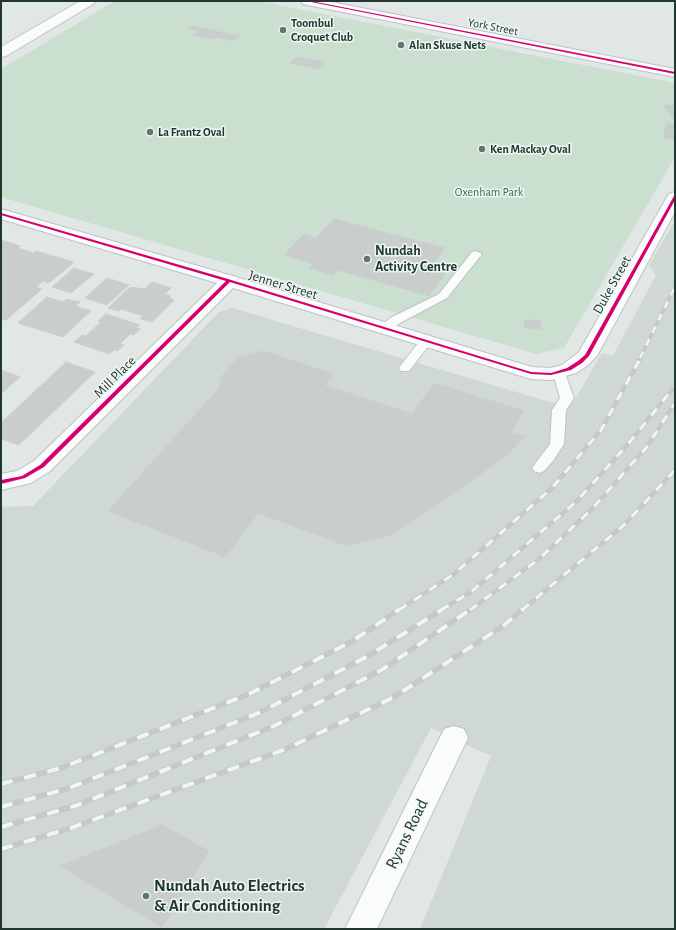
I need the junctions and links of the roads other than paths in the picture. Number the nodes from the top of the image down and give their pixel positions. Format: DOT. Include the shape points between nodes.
graph roads {
  1 [pos="89,1"];
  2 [pos="307,1"];
  3 [pos="326,3"];
  4 [pos="2,52"];
  5 [pos="675,73"];
  6 [pos="675,197"];
  7 [pos="1,214"];
  8 [pos="476,254"];
  9 [pos="229,281"];
  10 [pos="385,328"];
  11 [pos="426,341"];
  12 [pos="405,368"];
  13 [pos="559,373"];
  14 [pos="539,468"];
  15 [pos="6,481"];
  16 [pos="454,738"];
  17 [pos="361,929"];
  1 -- 4 [label="street"];
  2 -- 3 [label="street, York Street"];
  3 -- 5 [label="street, York Street"];
  6 -- 13 [label="street, Duke Street" via="587,356"];
  7 -- 9 [label="street, Jenner Street"];
  8 -- 10 [label="lane" via="443,296"];
  9 -- 10 [label="street, Jenner Street"];
  9 -- 15 [label="street, Mill Place" via="42,466 23,477"];
  10 -- 11 [label="street, Jenner Street"];
  11 -- 12 [label="lane"];
  11 -- 13 [label="street, Jenner Street" via="531,373"];
  13 -- 14 [label="lane" via="567,398 559,410 557,444"];
  16 -- 17 [label="street, Ryans Road"];
}
